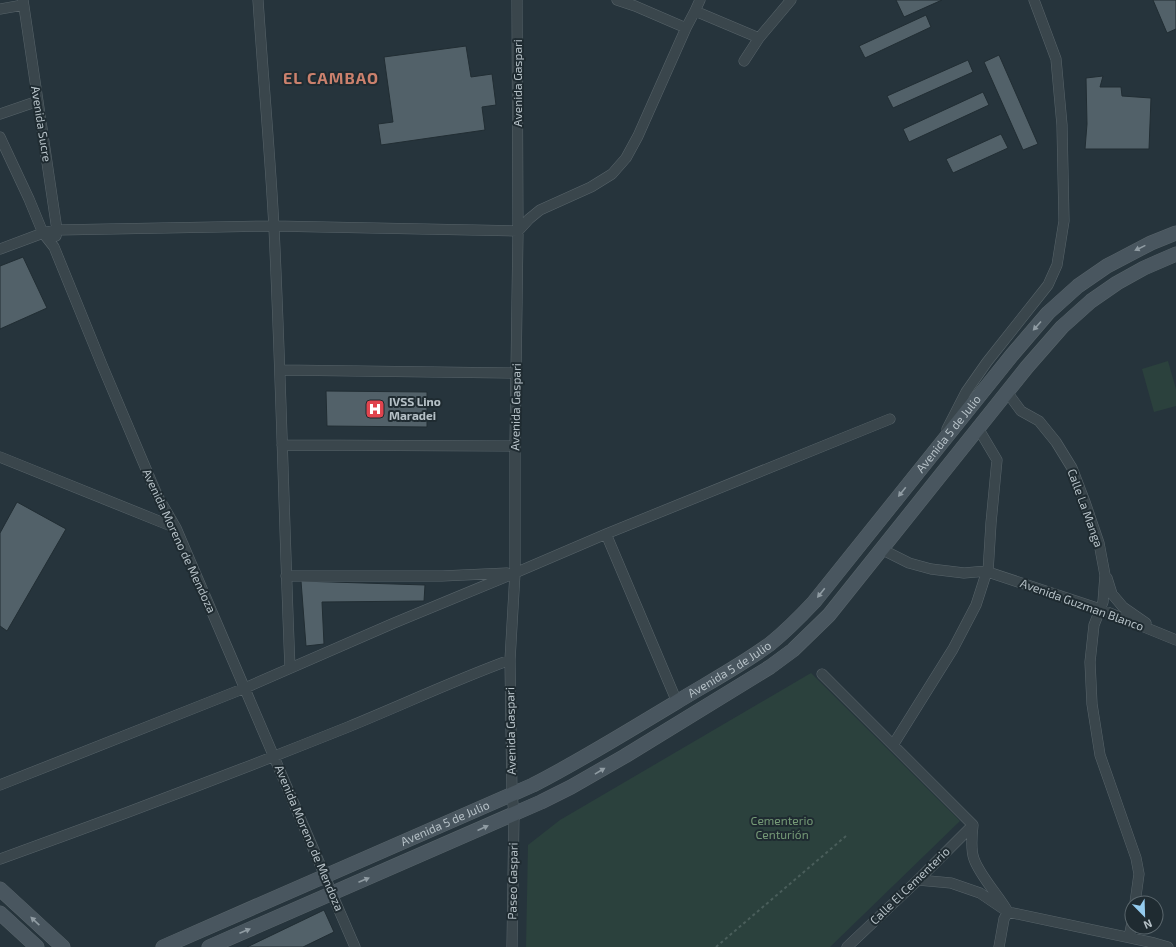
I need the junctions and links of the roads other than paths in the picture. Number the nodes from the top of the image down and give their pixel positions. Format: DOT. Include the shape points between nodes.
graph roads {
  1 [pos="258,0"];
  2 [pos="518,0"];
  3 [pos="617,0"];
  4 [pos="700,0"];
  5 [pos="791,0"];
  6 [pos="1034,0"];
  7 [pos="23,2"];
  8 [pos="0,9"];
  9 [pos="695,10"];
  10 [pos="686,28"];
  11 [pos="759,38"];
  12 [pos="744,61"];
  13 [pos="38,101"];
  14 [pos="0,114"];
  15 [pos="0,137"];
  16 [pos="274,226"];
  17 [pos="57,230"];
  18 [pos="518,231"];
  19 [pos="43,233"];
  20 [pos="1176,233"];
  21 [pos="54,247"];
  22 [pos="0,249"];
  23 [pos="1176,254"];
  24 [pos="280,370"];
  25 [pos="516,373"];
  26 [pos="1007,392"];
  27 [pos="890,419"];
  28 [pos="978,428"];
  29 [pos="282,445"];
  30 [pos="515,446"];
  31 [pos="937,448"];
  32 [pos="0,457"];
  33 [pos="176,528"];
  34 [pos="606,534"];
  35 [pos="881,549"];
  36 [pos="988,571"];
  37 [pos="515,573"];
  38 [pos="1105,574"];
  39 [pos="286,576"];
  40 [pos="1100,609"];
  41 [pos="1165,636"];
  42 [pos="1176,640"];
  43 [pos="510,660"];
  44 [pos="290,668"];
  45 [pos="822,674"];
  46 [pos="245,688"];
  47 [pos="677,702"];
  48 [pos="893,745"];
  49 [pos="274,756"];
  50 [pos="0,785"];
  51 [pos="512,794"];
  52 [pos="514,814"];
  53 [pos="973,825"];
  54 [pos="0,859"];
  55 [pos="325,876"];
  56 [pos="918,880"];
  57 [pos="0,889"];
  58 [pos="332,894"];
  59 [pos="1136,895"];
  60 [pos="1008,912"];
  61 [pos="0,913"];
  62 [pos="1129,937"];
  63 [pos="37,947"];
  64 [pos="63,947"];
  65 [pos="163,947"];
  66 [pos="209,947"];
  67 [pos="355,947"];
  68 [pos="512,947"];
  69 [pos="847,947"];
  70 [pos="999,947"];
  71 [pos="1168,947"];
  1 -- 16 [label="street"];
  2 -- 18 [label="street, Avenida Gaspari"];
  3 -- 10 [label="street"];
  4 -- 9 [label="street"];
  5 -- 11 [label="street"];
  6 -- 31 [label="street" via="1056,59 1062,125 1064,221 1057,266 1048,285 966,392"];
  7 -- 8 [label="street"];
  7 -- 13 [label="street, Avenida Sucre"];
  9 -- 10 [label="street"];
  9 -- 11 [label="street"];
  10 -- 18 [label="street" via="626,158 612,174 591,188 540,210"];
  11 -- 12 [label="street"];
  13 -- 14 [label="street"];
  13 -- 17 [label="street, Avenida Sucre"];
  15 -- 19 [label="street, Avenida Moreno de Mendoza"];
  16 -- 17 [label="street"];
  16 -- 18 [label="street"];
  16 -- 24 [label="street"];
  17 -- 19 [label="street"];
  17 -- 21 [label="street, Avenida Sucre"];
  18 -- 25 [label="street, Avenida Gaspari"];
  19 -- 21 [label="street, Avenida Moreno de Mendoza"];
  19 -- 22 [label="street"];
  20 -- 31 [label="street, Avenida 5 de Julio, one-way" via="1120,258 1064,298 1012,355"];
  21 -- 33 [label="street, Avenida Moreno de Mendoza" via="157,495"];
  23 -- 26 [label="street, Avenida 5 de Julio" via="1130,275 1091,301 1058,331"];
  24 -- 25 [label="street"];
  24 -- 29 [label="street"];
  25 -- 30 [label="street, Avenida Gaspari"];
  26 -- 28 [label="street, Avenida 5 de Julio"];
  26 -- 38 [label="street, Calle La Manga" via="1021,411 1039,421 1072,468 1099,543"];
  27 -- 34 [label="street"];
  28 -- 35 [label="street, Avenida 5 de Julio"];
  28 -- 36 [label="street" via="997,460"];
  29 -- 30 [label="street"];
  29 -- 39 [label="street"];
  30 -- 37 [label="street, Avenida Gaspari"];
  31 -- 47 [label="street, Avenida 5 de Julio, one-way" via="814,602 794,623 759,651"];
  32 -- 33 [label="street"];
  33 -- 46 [label="street, Avenida Moreno de Mendoza"];
  34 -- 37 [label="street"];
  34 -- 47 [label="street"];
  35 -- 36 [label="street" via="909,563 931,569 964,573"];
  52 -- 35 [label="street, Avenida 5 de Julio, one-way" via="595,774 782,659 829,615"];
  36 -- 40 [label="street, Avenida Guzman Blanco"];
  36 -- 48 [label="street" via="973,612"];
  37 -- 39 [label="street" via="442,576"];
  37 -- 43 [label="street, Avenida Gaspari"];
  37 -- 44 [label="street"];
  38 -- 40 [label="street, Calle La Manga"];
  38 -- 41 [label="street" via="1112,594 1123,607"];
  39 -- 44 [label="street"];
  40 -- 41 [label="street, Avenida Guzman Blanco"];
  40 -- 59 [label="street, Calle La Manga" via="1094,625 1090,662 1092,704 1100,755 1136,858 1139,874"];
  41 -- 42 [label="street, Avenida Guzman Blanco"];
  43 -- 49 [label="street"];
  43 -- 51 [label="street, Avenida Gaspari"];
  44 -- 46 [label="street"];
  45 -- 48 [label="street"];
  46 -- 49 [label="street, Avenida Moreno de Mendoza"];
  46 -- 50 [label="street"];
  47 -- 51 [label="street, Avenida 5 de Julio" via="585,757"];
  48 -- 53 [label="street"];
  49 -- 54 [label="street"];
  49 -- 55 [label="street, Avenida Moreno de Mendoza"];
  51 -- 52 [label="street, Avenida Gaspari"];
  51 -- 55 [label="street, Avenida 5 de Julio"];
  58 -- 52 [label="street, Avenida 5 de Julio, one-way"];
  52 -- 68 [label="street, Paseo Gaspari"];
  53 -- 56 [label="street, Calle El Cementerio"];
  53 -- 60 [label="street" via="973,858"];
  55 -- 58 [label="street, Avenida Moreno de Mendoza"];
  55 -- 65 [label="street, Avenida 5 de Julio"];
  56 -- 60 [label="street" via="951,884 980,893"];
  56 -- 69 [label="street, Calle El Cementerio"];
  64 -- 57 [label="street, one-way"];
  66 -- 58 [label="street, Avenida 5 de Julio, one-way"];
  58 -- 67 [label="street, Avenida Moreno de Mendoza"];
  60 -- 62 [label="street"];
  60 -- 70 [label="street" via="1004,919"];
  61 -- 63 [label="street"];
  62 -- 71 [label="street"];
}
